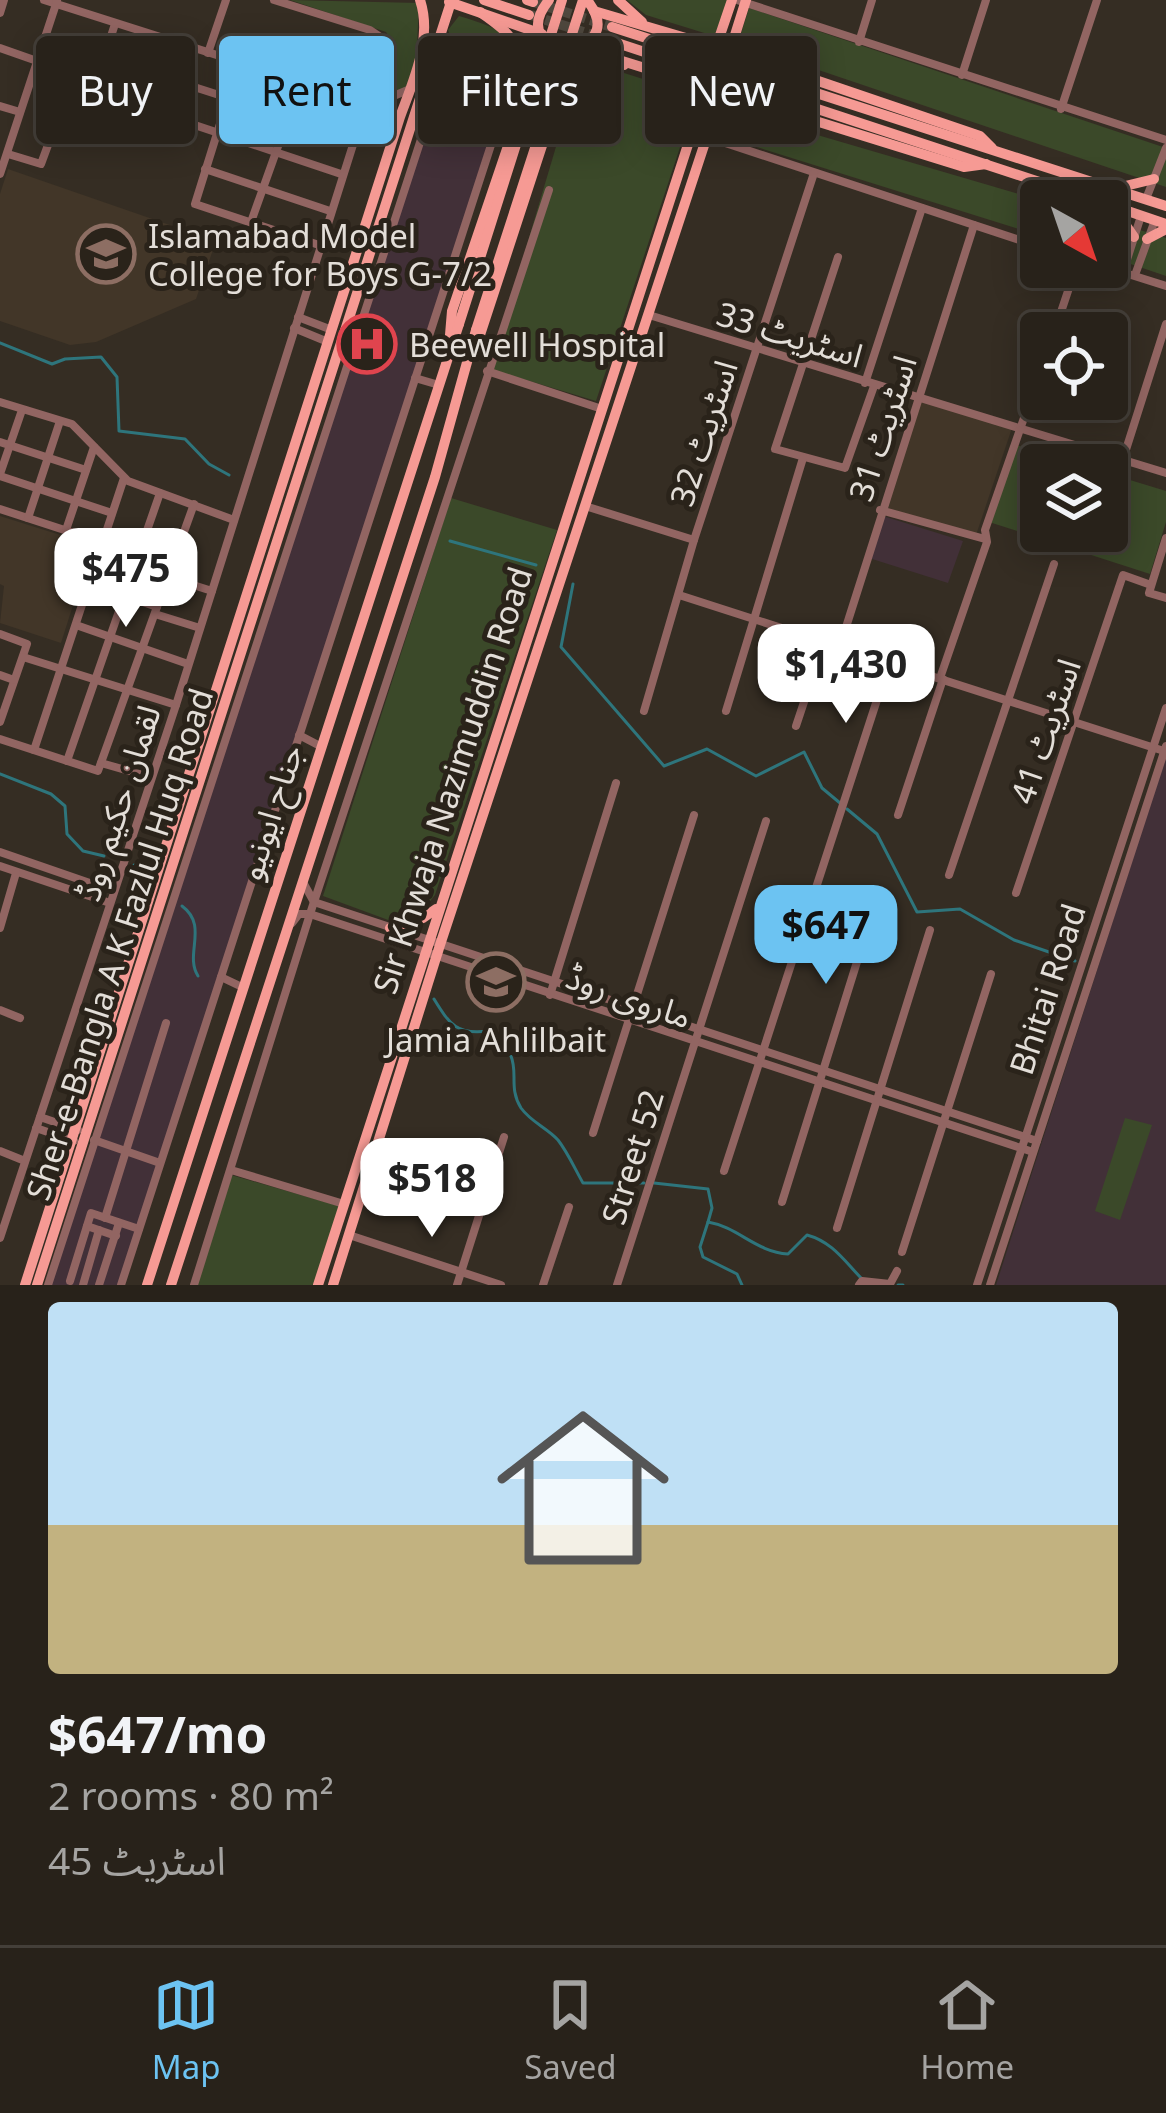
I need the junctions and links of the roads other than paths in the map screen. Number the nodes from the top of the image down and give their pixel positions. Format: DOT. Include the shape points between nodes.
graph roads {
  1 [pos="4,0"];
  2 [pos="44,0"];
  3 [pos="226,0"];
  4 [pos="274,0"];
  5 [pos="420,0"];
  6 [pos="549,0"];
  7 [pos="562,0"];
  8 [pos="618,0"];
  9 [pos="872,0"];
  10 [pos="986,0"];
  11 [pos="1097,0"];
  12 [pos="448,1"];
  13 [pos="740,1"];
  14 [pos="57,2"];
  15 [pos="532,4"];
  16 [pos="590,4"];
  17 [pos="484,9"];
  18 [pos="0,13"];
  19 [pos="115,24"];
  20 [pos="610,28"];
  21 [pos="440,31"];
  22 [pos="662,34"];
  23 [pos="45,36"];
  24 [pos="111,36"];
  25 [pos="155,36"];
  26 [pos="379,36"];
  27 [pos="422,36"];
  28 [pos="438,36"];
  29 [pos="511,36"];
  30 [pos="543,36"];
  31 [pos="587,36"];
  32 [pos="670,36"];
  33 [pos="722,36"];
  34 [pos="733,36"];
  35 [pos="859,42"];
  36 [pos="0,48"];
  37 [pos="195,49"];
  38 [pos="208,53"];
  39 [pos="219,57"];
  40 [pos="36,61"];
  41 [pos="36,64"];
  42 [pos="645,66"];
  43 [pos="962,75"];
  44 [pos="817,81"];
  45 [pos="418,85"];
  46 [pos="394,95"];
  47 [pos="0,106"];
  48 [pos="1061,109"];
  49 [pos="20,112"];
  50 [pos="394,115"];
  51 [pos="400,117"];
  52 [pos="817,121"];
  53 [pos="195,125"];
  54 [pos="219,129"];
  55 [pos="218,132"];
  56 [pos="48,144"];
  57 [pos="280,144"];
  58 [pos="351,144"];
  59 [pos="491,144"];
  60 [pos="507,144"];
  61 [pos="544,144"];
  62 [pos="688,144"];
  63 [pos="704,144"];
  64 [pos="725,144"];
  65 [pos="1166,144"];
  66 [pos="277,153"];
  67 [pos="4,157"];
  68 [pos="991,157"];
  69 [pos="205,170"];
  70 [pos="1051,170"];
  71 [pos="814,173"];
  72 [pos="341,174"];
  73 [pos="0,175"];
  74 [pos="1154,179"];
  75 [pos="1039,180"];
  76 [pos="1048,180"];
  77 [pos="1084,180"];
  78 [pos="1128,185"];
  79 [pos="264,188"];
  80 [pos="1166,189"];
  81 [pos="549,190"];
  82 [pos="1128,194"];
  83 [pos="1146,199"];
  84 [pos="1163,205"];
  85 [pos="922,208"];
  86 [pos="330,211"];
  87 [pos="1128,212"];
  88 [pos="1141,216"];
  89 [pos="251,222"];
  90 [pos="1128,223"];
  91 [pos="1162,224"];
  92 [pos="974,225"];
  93 [pos="1141,238"];
  94 [pos="1020,240"];
  95 [pos="320,245"];
  96 [pos="838,257"];
  97 [pos="1128,264"];
  98 [pos="1128,273"];
  99 [pos="1135,276"];
  100 [pos="1166,286"];
  101 [pos="649,315"];
  102 [pos="298,317"];
  103 [pos="1166,324"];
  104 [pos="294,328"];
  105 [pos="330,336"];
  106 [pos="756,349"];
  107 [pos="619,355"];
  108 [pos="449,356"];
  109 [pos="634,358"];
  110 [pos="803,362"];
  111 [pos="467,369"];
  112 [pos="486,374"];
  113 [pos="416,378"];
  114 [pos="870,384"];
  115 [pos="440,385"];
  116 [pos="326,393"];
  117 [pos="916,398"];
  118 [pos="0,402"];
  119 [pos="602,409"];
  120 [pos="22,410"];
  121 [pos="1022,420"];
  122 [pos="60,421"];
  123 [pos="1019,428"];
  124 [pos="5,443"];
  125 [pos="1071,444"];
  126 [pos="1128,444"];
  127 [pos="94,447"];
  128 [pos="48,457"];
  129 [pos="803,458"];
  130 [pos="1128,462"];
  131 [pos="86,470"];
  132 [pos="1166,473"];
  133 [pos="0,475"];
  134 [pos="124,478"];
  135 [pos="38,489"];
  136 [pos="160,493"];
  137 [pos="76,501"];
  138 [pos="194,504"];
  139 [pos="585,506"];
  140 [pos="0,508"];
  141 [pos="880,510"];
  142 [pos="112,513"];
  143 [pos="28,518"];
  144 [pos="234,520"];
  145 [pos="66,530"];
  146 [pos="1166,538"];
  147 [pos="986,539"];
  148 [pos="694,540"];
  149 [pos="103,542"];
  150 [pos="139,554"];
  151 [pos="1054,564"];
  152 [pos="172,565"];
  153 [pos="168,577"];
  154 [pos="89,583"];
  155 [pos="1150,585"];
  156 [pos="212,591"];
  157 [pos="124,596"];
  158 [pos="679,596"];
  159 [pos="1166,598"];
  160 [pos="156,610"];
  161 [pos="753,618"];
  162 [pos="76,625"];
  163 [pos="200,628"];
  164 [pos="0,634"];
  165 [pos="110,637"];
  166 [pos="824,642"];
  167 [pos="840,646"];
  168 [pos="142,648"];
  169 [pos="23,657"];
  170 [pos="889,663"];
  171 [pos="188,664"];
  172 [pos="61,668"];
  173 [pos="0,675"];
  174 [pos="942,678"];
  175 [pos="14,680"];
  176 [pos="95,680"];
  177 [pos="128,689"];
  178 [pos="226,700"];
  179 [pos="1009,700"];
  180 [pos="176,705"];
  181 [pos="1166,708"];
  182 [pos="644,711"];
  183 [pos="726,711"];
  184 [pos="1,718"];
  185 [pos="1073,721"];
  186 [pos="796,726"];
  187 [pos="299,735"];
  188 [pos="0,740"];
  189 [pos="320,746"];
  190 [pos="1153,747"];
  191 [pos="1165,748"];
  192 [pos="34,751"];
  193 [pos="67,761"];
  194 [pos="100,767"];
  195 [pos="150,777"];
  196 [pos="616,783"];
  197 [pos="694,815"];
  198 [pos="898,815"];
  199 [pos="766,821"];
  200 [pos="0,852"];
  201 [pos="17,860"];
  202 [pos="0,866"];
  203 [pos="14,872"];
  204 [pos="949,875"];
  205 [pos="304,882"];
  206 [pos="113,891"];
  207 [pos="1016,893"];
  208 [pos="4,896"];
  209 [pos="314,902"];
  210 [pos="110,903"];
  211 [pos="440,906"];
  212 [pos="310,914"];
  213 [pos="871,916"];
  214 [pos="1095,919"];
  215 [pos="1108,923"];
  216 [pos="0,928"];
  217 [pos="389,928"];
  218 [pos="930,930"];
  219 [pos="286,931"];
  220 [pos="411,948"];
  221 [pos="432,949"];
  222 [pos="418,973"];
  223 [pos="991,974"];
  224 [pos="221,977"];
  225 [pos="553,983"];
  226 [pos="242,987"];
  227 [pos="550,995"];
  228 [pos="632,1008"];
  229 [pos="0,1010"];
  230 [pos="20,1018"];
  231 [pos="628,1022"];
  232 [pos="166,1023"];
  233 [pos="697,1030"];
  234 [pos="693,1043"];
  235 [pos="765,1052"];
  236 [pos="760,1063"];
  237 [pos="822,1071"];
  238 [pos="819,1082"];
  239 [pos="881,1089"];
  240 [pos="877,1103"];
  241 [pos="948,1112"];
  242 [pos="40,1117"];
  243 [pos="943,1124"];
  244 [pos="36,1128"];
  245 [pos="592,1133"];
  246 [pos="1024,1136"];
  247 [pos="504,1137"];
  248 [pos="84,1138"];
  249 [pos="1036,1141"];
  250 [pos="1021,1148"];
  251 [pos="125,1150"];
  252 [pos="0,1151"];
  253 [pos="1033,1152"];
  254 [pos="25,1161"];
  255 [pos="160,1163"];
  256 [pos="230,1170"];
  257 [pos="724,1171"];
  258 [pos="782,1202"];
  259 [pos="344,1204"];
  260 [pos="73,1208"];
  261 [pos="568,1208"];
  262 [pos="91,1214"];
  263 [pos="105,1218"];
  264 [pos="119,1223"];
  265 [pos="87,1226"];
  266 [pos="837,1228"];
  267 [pos="139,1229"];
  268 [pos="99,1231"];
  269 [pos="349,1235"];
  270 [pos="116,1236"];
  271 [pos="0,1238"];
  272 [pos="902,1252"];
  273 [pos="896,1271"];
  274 [pos="461,1272"];
  275 [pos="49,1280"];
  276 [pos="78,1284"];
  277 [pos="25,1285"];
  278 [pos="37,1285"];
  279 [pos="100,1285"];
  280 [pos="121,1285"];
  281 [pos="147,1285"];
  282 [pos="170,1285"];
  283 [pos="194,1285"];
  284 [pos="318,1285"];
  285 [pos="333,1285"];
  286 [pos="458,1285"];
  287 [pos="501,1285"];
  288 [pos="543,1285"];
  289 [pos="617,1285"];
  290 [pos="859,1285"];
  291 [pos="977,1285"];
  292 [pos="990,1285"];
  1 -- 18 [label="street"];
  2 -- 14 [label="street"];
  3 -- 38 [label="street"];
  4 -- 26 [label="street, لقمان حکیم روڈ"];
  5 -- 27 [label="main road, Sher-e-Bangla A K Fazlul Huq Road"];
  6 -- 30 [label="main road" via="539,17"];
  7 -- 108 [label="main road, bridge"];
  8 -- 22 [label="main road"];
  9 -- 35 [label="street"];
  10 -- 43 [label="street"];
  11 -- 48 [label="street"];
  12 -- 17 [label="main road"];
  12 -- 21 [label="main road, Sher-e-Bangla A K Fazlul Huq Road"];
  13 -- 33 [label="main road"];
  13 -- 34 [label="main road"];
  13 -- 35 [label="street"];
  14 -- 19 [label="street"];
  14 -- 23 [label="street"];
  15 -- 17 [label="main road" via="530,23"];
  16 -- 20 [label="main road"];
  16 -- 31 [label="main road" via="595,28"];
  16 -- 111 [label="main road, bridge"];
  17 -- 29 [label="main road"];
  17 -- 30 [label="main road"];
  19 -- 24 [label="street"];
  19 -- 25 [label="street"];
  20 -- 22 [label="main road"];
  20 -- 42 [label="main road" via="600,26 598,46"];
  20 -- 68 [label="main road"];
  21 -- 28 [label="main road, Sher-e-Bangla A K Fazlul Huq Road"];
  21 -- 116 [label="street" via="448,54 439,84"];
  22 -- 32 [label="main road"];
  35 -- 43 [label="street"];
  36 -- 40 [label="street"];
  37 -- 38 [label="street"];
  38 -- 39 [label="street"];
  41 -- 49 [label="street"];
  43 -- 48 [label="street"];
  44 -- 68 [label="main road" via="980,136"];
  45 -- 46 [label="street"];
  45 -- 51 [label="main road, Sher-e-Bangla A K Fazlul Huq Road"];
  45 -- 116 [label="main road, Sher-e-Bangla A K Fazlul Huq Road"];
  47 -- 49 [label="street"];
  48 -- 65 [label="street"];
  49 -- 67 [label="street"];
  50 -- 51 [label="street"];
  51 -- 105 [label="main road, Sher-e-Bangla A K Fazlul Huq Road"];
  52 -- 68 [label="main road" via="964,167"];
  53 -- 55 [label="street"];
  54 -- 55 [label="street"];
  55 -- 66 [label="street"];
  55 -- 69 [label="street"];
  56 -- 67 [label="street" via="41,164"];
  57 -- 66 [label="street"];
  58 -- 72 [label="street, لقمان حکیم روڈ"];
  59 -- 113 [label="street"];
  60 -- 108 [label="main road" via="452,311"];
  61 -- 111 [label="main road"];
  62 -- 107 [label="main road, Sir Khwaja Nazimuddin Road"];
  63 -- 101 [label="main road, Sir Khwaja Nazimuddin Road"];
  64 -- 71 [label="street"];
  65 -- 74 [label="street"];
  66 -- 72 [label="street"];
  66 -- 79 [label="street"];
  67 -- 73 [label="street"];
  68 -- 70 [label="main road"];
  68 -- 75 [label="main road"];
  69 -- 79 [label="street"];
  69 -- 89 [label="street" via="195,204"];
  70 -- 76 [label="main road"];
  70 -- 77 [label="main road"];
  71 -- 85 [label="street"];
  71 -- 106 [label="street, اسٹریٹ 32"];
  72 -- 86 [label="street, لقمان حکیم روڈ"];
  74 -- 78 [label="main road"];
  74 -- 83 [label="street"];
  79 -- 86 [label="street"];
  79 -- 89 [label="street"];
  80 -- 84 [label="street"];
  81 -- 112 [label="street"];
  82 -- 83 [label="main road"];
  83 -- 84 [label="main road"];
  85 -- 92 [label="street"];
  85 -- 114 [label="street"];
  86 -- 95 [label="street, لقمان حکیم روڈ"];
  87 -- 88 [label="main road"];
  88 -- 91 [label="main road"];
  88 -- 93 [label="street"];
  89 -- 95 [label="street"];
  90 -- 93 [label="main road"];
  91 -- 93 [label="main road"];
  92 -- 94 [label="street"];
  92 -- 117 [label="street, اسٹریٹ 31"];
  93 -- 97 [label="street"];
  93 -- 99 [label="street"];
  95 -- 102 [label="street, لقمان حکیم روڈ"];
  96 -- 110 [label="street"];
  98 -- 99 [label="street"];
  99 -- 100 [label="street"];
  101 -- 106 [label="street, اسٹریٹ 33"];
  101 -- 109 [label="main road, Sir Khwaja Nazimuddin Road"];
  102 -- 104 [label="street, لقمان حکیم روڈ"];
  102 -- 105 [label="street"];
  103 -- 126 [label="street"];
  104 -- 105 [label="street"];
  104 -- 144 [label="street, لقمان حکیم روڈ"];
  105 -- 116 [label="main road, Sher-e-Bangla A K Fazlul Huq Road"];
  106 -- 110 [label="street, اسٹریٹ 33"];
  106 -- 148 [label="street, اسٹریٹ 32"];
  107 -- 109 [label="main road"];
  107 -- 119 [label="main road, Sir Khwaja Nazimuddin Road"];
  108 -- 115 [label="main road, جناح ایونیو"];
  109 -- 139 [label="main road, Sir Khwaja Nazimuddin Road"];
  110 -- 114 [label="street, اسٹریٹ 33"];
  110 -- 129 [label="street" via="775,449"];
  111 -- 112 [label="street"];
  111 -- 205 [label="main road, جناح ایونیو"];
  112 -- 119 [label="street"];
  112 -- 209 [label="street"];
  113 -- 115 [label="street"];
  113 -- 187 [label="street"];
  114 -- 117 [label="street, اسٹریٹ 33"];
  114 -- 129 [label="street" via="846,467"];
  115 -- 189 [label="main road, جناح ایونیو"];
  116 -- 178 [label="main road, Sher-e-Bangla A K Fazlul Huq Road"];
  117 -- 123 [label="street, اسٹریٹ 33"];
  117 -- 141 [label="street, اسٹریٹ 31"];
  118 -- 120 [label="street"];
  119 -- 211 [label="main road, Sir Khwaja Nazimuddin Road"];
  120 -- 122 [label="street"];
  120 -- 124 [label="street"];
  121 -- 123 [label="street"];
  122 -- 127 [label="street"];
  122 -- 128 [label="street"];
  123 -- 125 [label="street, اسٹریٹ 33"];
  123 -- 147 [label="street"];
  124 -- 128 [label="street"];
  124 -- 133 [label="street"];
  127 -- 131 [label="street"];
  127 -- 134 [label="street"];
  128 -- 131 [label="street"];
  128 -- 135 [label="street"];
  129 -- 161 [label="street"];
  130 -- 132 [label="street, اسٹریٹ 33"];
  131 -- 137 [label="street"];
  133 -- 135 [label="street"];
  134 -- 136 [label="street"];
  134 -- 142 [label="street"];
  135 -- 137 [label="street"];
  135 -- 143 [label="street"];
  136 -- 138 [label="street"];
  136 -- 150 [label="street"];
  137 -- 142 [label="street"];
  137 -- 145 [label="street"];
  138 -- 144 [label="street"];
  138 -- 152 [label="street"];
  139 -- 148 [label="street"];
  139 -- 221 [label="main road, Sir Khwaja Nazimuddin Road"];
  140 -- 143 [label="street"];
  141 -- 147 [label="street"];
  141 -- 167 [label="street, اسٹریٹ 31"];
  142 -- 149 [label="street"];
  143 -- 145 [label="street"];
  144 -- 156 [label="street, لقمان حکیم روڈ"];
  145 -- 149 [label="street"];
  146 -- 155 [label="street"];
  147 -- 174 [label="street"];
  148 -- 158 [label="street, اسٹریٹ 32"];
  149 -- 150 [label="street"];
  149 -- 154 [label="street"];
  150 -- 152 [label="street"];
  150 -- 157 [label="street"];
  151 -- 179 [label="street"];
  152 -- 153 [label="street"];
  153 -- 156 [label="street"];
  153 -- 160 [label="street"];
  154 -- 157 [label="street"];
  154 -- 162 [label="street"];
  155 -- 159 [label="street" via="1149,593"];
  155 -- 185 [label="street, اسٹریٹ 41" via="1123,575"];
  156 -- 163 [label="street, لقمان حکیم روڈ"];
  157 -- 160 [label="street"];
  157 -- 165 [label="street"];
  158 -- 161 [label="street"];
  158 -- 182 [label="street, اسٹریٹ 32"];
  160 -- 163 [label="street"];
  160 -- 168 [label="street"];
  161 -- 166 [label="street"];
  161 -- 183 [label="street"];
  162 -- 165 [label="street"];
  162 -- 172 [label="street"];
  163 -- 171 [label="street, لقمان حکیم روڈ"];
  164 -- 169 [label="street" via="27,644"];
  165 -- 168 [label="street"];
  165 -- 176 [label="street"];
  166 -- 167 [label="street"];
  166 -- 186 [label="street"];
  167 -- 170 [label="street"];
  168 -- 171 [label="street"];
  168 -- 177 [label="street"];
  169 -- 172 [label="street"];
  169 -- 175 [label="street"];
  170 -- 174 [label="street"];
  170 -- 235 [label="street"];
  171 -- 180 [label="street, لقمان حکیم روڈ"];
  172 -- 176 [label="street"];
  172 -- 192 [label="street"];
  173 -- 175 [label="street"];
  174 -- 179 [label="street"];
  174 -- 198 [label="street"];
  175 -- 184 [label="street"];
  176 -- 177 [label="street"];
  176 -- 193 [label="street"];
  177 -- 180 [label="street"];
  177 -- 194 [label="street"];
  178 -- 248 [label="street"];
  178 -- 248 [label="main road, Sher-e-Bangla A K Fazlul Huq Road"];
  179 -- 185 [label="street"];
  179 -- 204 [label="street"];
  180 -- 195 [label="street, لقمان حکیم روڈ"];
  181 -- 190 [label="street, Bhitai Road"];
  185 -- 190 [label="street"];
  185 -- 207 [label="street, اسٹریٹ 41"];
  187 -- 189 [label="street"];
  187 -- 224 [label="street"];
  188 -- 192 [label="street"];
  189 -- 226 [label="main road, جناح ایونیو"];
  190 -- 191 [label="street"];
  190 -- 214 [label="street, Bhitai Road"];
  191 -- 215 [label="street, Bhitai Road"];
  192 -- 193 [label="street"];
  193 -- 194 [label="street"];
  194 -- 195 [label="street"];
  195 -- 206 [label="street, لقمان حکیم روڈ"];
  196 -- 225 [label="street"];
  197 -- 228 [label="street"];
  199 -- 233 [label="street, Street 52"];
  200 -- 201 [label="street"];
  201 -- 203 [label="street"];
  201 -- 206 [label="street"];
  202 -- 203 [label="street"];
  203 -- 208 [label="street"];
  203 -- 210 [label="street"];
  205 -- 209 [label="street"];
  205 -- 219 [label="main road, جناح ایونیو"];
  206 -- 210 [label="street, لقمان حکیم روڈ"];
  208 -- 216 [label="street"];
  209 -- 212 [label="street"];
  209 -- 217 [label="street, ماروی روڈ"];
  210 -- 242 [label="street, لقمان حکیم روڈ"];
  211 -- 217 [label="main road"];
  211 -- 221 [label="main road, Sir Khwaja Nazimuddin Road"];
  212 -- 219 [label="street" via="299,914"];
  212 -- 220 [label="street, ماروی روڈ"];
  212 -- 256 [label="street"];
  213 -- 237 [label="street"];
  214 -- 215 [label="street"];
  214 -- 246 [label="street, Bhitai Road"];
  215 -- 249 [label="street, Bhitai Road"];
  217 -- 221 [label="street, ماروی روڈ"];
  218 -- 239 [label="street"];
  219 -- 282 [label="main road, جناح ایونیو"];
  220 -- 221 [label="street, ماروی روڈ"];
  220 -- 222 [label="main road"];
  221 -- 222 [label="main road, Sir Khwaja Nazimuddin Road"];
  221 -- 225 [label="street, ماروی روڈ"];
  221 -- 227 [label="street, ماروی روڈ"];
  221 -- 269 [label="main road, Sir Khwaja Nazimuddin Road"];
  222 -- 259 [label="main road, Sir Khwaja Nazimuddin Road"];
  223 -- 241 [label="street"];
  224 -- 226 [label="street"];
  224 -- 255 [label="street"];
  225 -- 227 [label="street"];
  225 -- 228 [label="street, ماروی روڈ"];
  226 -- 281 [label="main road, جناح ایونیو"];
  227 -- 231 [label="street, ماروی روڈ"];
  228 -- 231 [label="street"];
  228 -- 233 [label="street, ماروی روڈ"];
  229 -- 230 [label="street"];
  231 -- 234 [label="street, ماروی روڈ"];
  231 -- 245 [label="street"];
  232 -- 251 [label="street"];
  233 -- 234 [label="street, Street 52"];
  233 -- 235 [label="street, ماروی روڈ"];
  234 -- 236 [label="street, ماروی روڈ"];
  234 -- 289 [label="street, Street 52"];
  235 -- 236 [label="street"];
  235 -- 237 [label="street, ماروی روڈ"];
  236 -- 238 [label="street, ماروی روڈ"];
  236 -- 257 [label="street"];
  237 -- 238 [label="street"];
  237 -- 239 [label="street, ماروی روڈ"];
  238 -- 240 [label="street, ماروی روڈ"];
  238 -- 258 [label="street"];
  239 -- 240 [label="street"];
  239 -- 241 [label="street, ماروی روڈ"];
  240 -- 243 [label="street, ماروی روڈ"];
  240 -- 266 [label="street"];
  241 -- 243 [label="street"];
  241 -- 246 [label="street, ماروی روڈ"];
  242 -- 244 [label="street, لقمان حکیم روڈ"];
  242 -- 248 [label="street"];
  243 -- 250 [label="street, ماروی روڈ"];
  243 -- 272 [label="street"];
  244 -- 248 [label="street"];
  244 -- 254 [label="street, لقمان حکیم روڈ"];
  246 -- 249 [label="street, ماروی روڈ"];
  246 -- 250 [label="street, Bhitai Road"];
  247 -- 274 [label="street"];
  248 -- 251 [label="street"];
  248 -- 260 [label="street"];
  248 -- 277 [label="main road, Sher-e-Bangla A K Fazlul Huq Road"];
  248 -- 278 [label="main road, Sher-e-Bangla A K Fazlul Huq Road"];
  249 -- 253 [label="street, Bhitai Road"];
  250 -- 253 [label="street, ماروی روڈ"];
  250 -- 291 [label="street, Bhitai Road"];
  251 -- 255 [label="street"];
  251 -- 263 [label="street"];
  252 -- 254 [label="street"];
  253 -- 292 [label="street, Bhitai Road"];
  254 -- 271 [label="street, لقمان حکیم روڈ"];
  255 -- 267 [label="street"];
  256 -- 259 [label="street"];
  256 -- 283 [label="street"];
  259 -- 284 [label="main road, Sir Khwaja Nazimuddin Road"];
  260 -- 262 [label="street"];
  260 -- 275 [label="street"];
  261 -- 288 [label="street"];
  262 -- 263 [label="street"];
  262 -- 265 [label="street"];
  263 -- 264 [label="street"];
  264 -- 267 [label="street"];
  264 -- 270 [label="street"];
  265 -- 268 [label="street"];
  265 -- 276 [label="street"];
  267 -- 280 [label="street"];
  268 -- 270 [label="street"];
  268 -- 276 [label="street"];
  269 -- 274 [label="street"];
  269 -- 285 [label="main road, Sir Khwaja Nazimuddin Road"];
  270 -- 279 [label="street"];
  273 -- 290 [label="street" via="890,1284"];
  274 -- 286 [label="street"];
  274 -- 287 [label="street"];
  275 -- 276 [label="street"];
}
